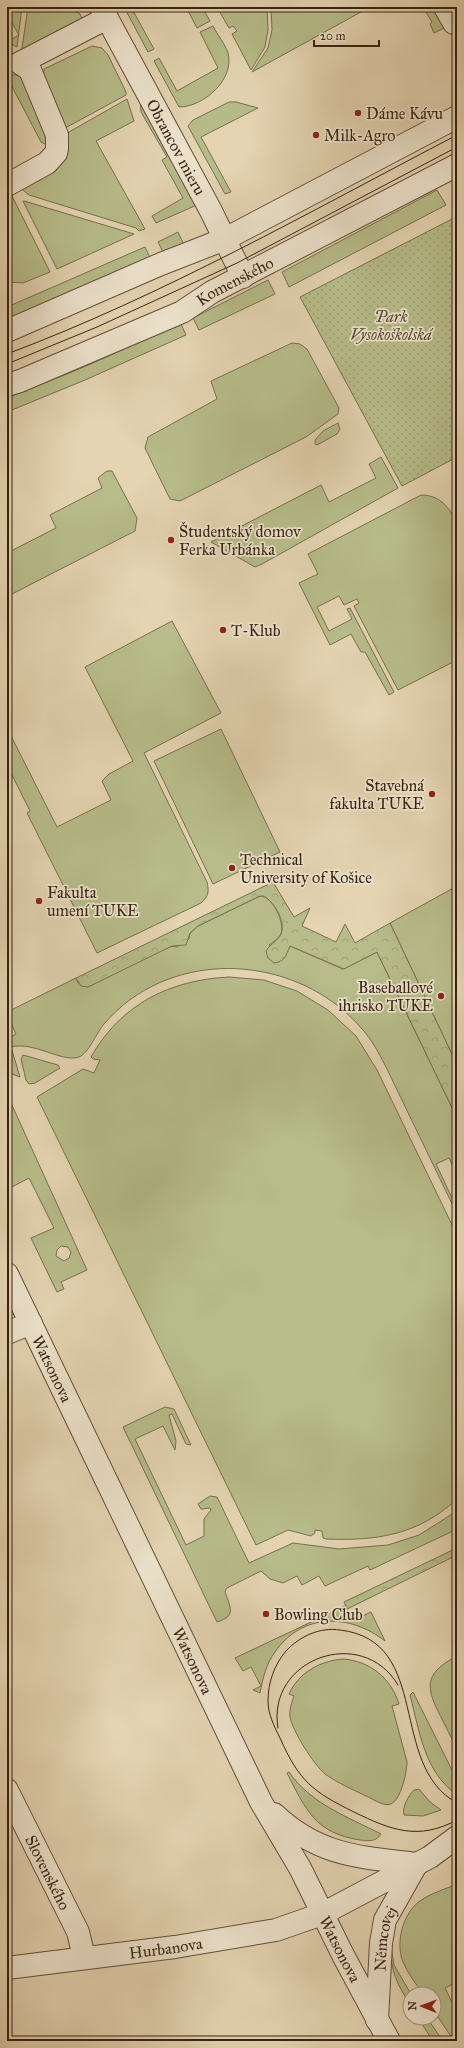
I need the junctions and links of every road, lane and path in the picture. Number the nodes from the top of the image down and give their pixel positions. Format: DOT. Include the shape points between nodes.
graph roads {
  1 [pos="104,13"];
  2 [pos="457,117"];
  3 [pos="457,165"];
  4 [pos="7,185"];
  5 [pos="225,239"];
  6 [pos="244,277"];
  7 [pos="7,331"];
  8 [pos="7,385"];
  9 [pos="7,1274"];
  10 [pos="31,1323"];
  11 [pos="7,1334"];
  12 [pos="7,1790"];
  13 [pos="261,1802"];
  14 [pos="457,1837"];
  15 [pos="457,1850"];
  16 [pos="423,1860"];
  17 [pos="322,1914"];
  18 [pos="84,1957"];
  19 [pos="7,1968"];
  20 [pos="377,2020"];
  21 [pos="389,2041"];
  1 -- 4 [label="street, Obrancov mieru" via="20,64 30,70 57,135 57,149 56,154 47,163"];
  1 -- 5 [label="street, Obrancov mieru"];
  2 -- 5 [label="street"];
  3 -- 6 [label="street, Komenského"];
  5 -- 6 [label="street, Obrancov mieru"];
  5 -- 7 [label="street"];
  6 -- 8 [label="street, Komenského" via="212,292 182,312"];
  9 -- 10 [label="street, Watsonova"];
  10 -- 11 [label="street"];
  10 -- 13 [label="street, Watsonova"];
  12 -- 18 [label="street, Slovenského" via="78,1932"];
  13 -- 16 [label="street" via="284,1824 331,1850 356,1856"];
  13 -- 17 [label="street, Watsonova" via="300,1868"];
  14 -- 16 [label="street, Němcovej"];
  15 -- 16 [label="street, Němcovej"];
  16 -- 17 [label="street, Němcovej"];
  16 -- 20 [label="street, Němcovej" via="401,1889 385,1920 381,1943"];
  17 -- 18 [label="street, Hurbanova" via="276,1930 255,1934 175,1947"];
  17 -- 20 [label="street, Watsonova"];
  18 -- 19 [label="street, Hurbanova"];
  20 -- 21 [label="street, Watsonova"];
}
